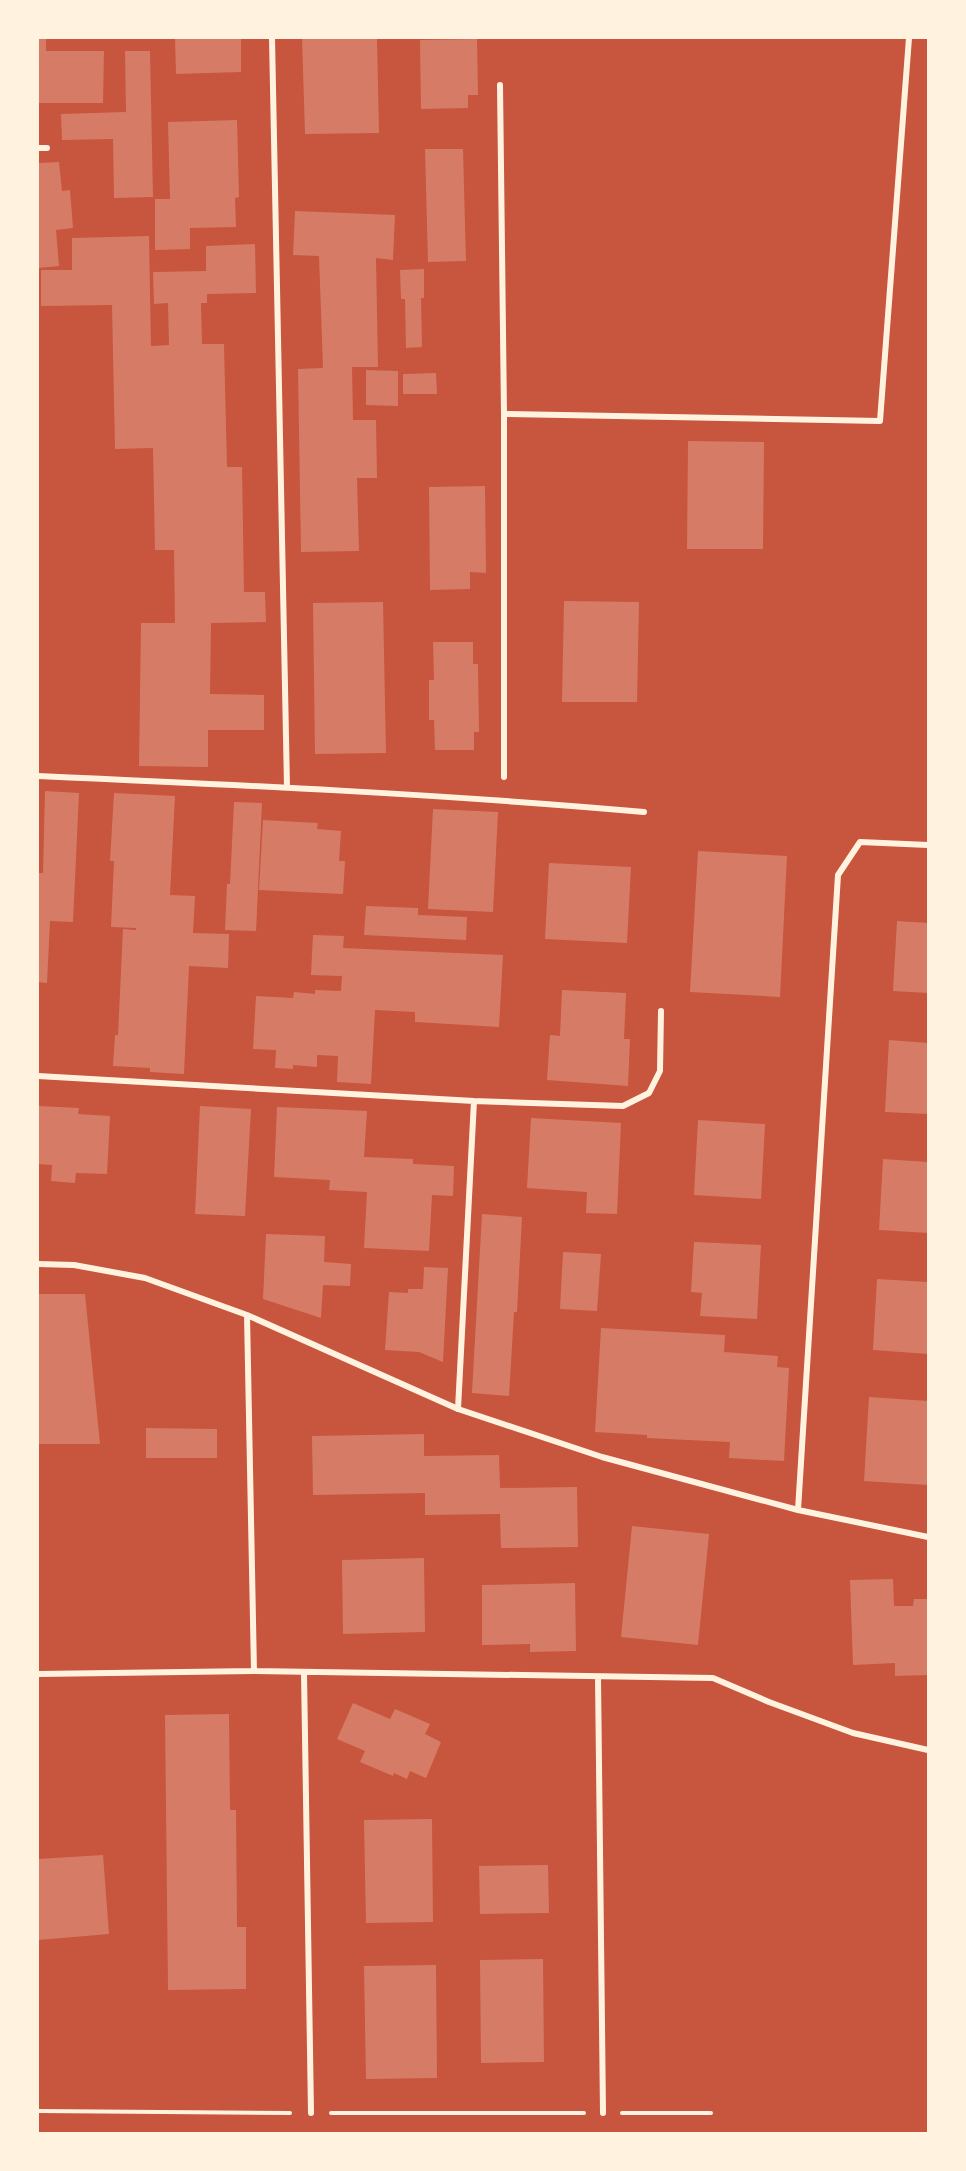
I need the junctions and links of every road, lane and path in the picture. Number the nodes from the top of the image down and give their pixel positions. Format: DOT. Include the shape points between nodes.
graph roads {
  1 [pos="272,38"];
  2 [pos="909,38"];
  3 [pos="500,85"];
  4 [pos="38,148"];
  5 [pos="47,148"];
  6 [pos="504,414"];
  7 [pos="38,776"];
  8 [pos="504,777"];
  9 [pos="287,787"];
  10 [pos="644,812"];
  11 [pos="928,845"];
  12 [pos="661,1011"];
  13 [pos="38,1076"];
  14 [pos="474,1101"];
  15 [pos="38,1264"];
  16 [pos="247,1315"];
  17 [pos="458,1409"];
  18 [pos="798,1510"];
  19 [pos="928,1537"];
  20 [pos="254,1671"];
  21 [pos="304,1673"];
  22 [pos="38,1674"];
  23 [pos="598,1677"];
  24 [pos="928,1750"];
  25 [pos="38,2111"];
  26 [pos="311,2113"];
  27 [pos="603,2113"];
  28 [pos="711,2114"];
  1 -- 9 [label="street"];
  2 -- 6 [label="street" via="880,421"];
  3 -- 6 [label="street"];
  4 -- 5 [label="street"];
  6 -- 8 [label="street"];
  7 -- 9 [label="street"];
  9 -- 10 [label="street"];
  11 -- 18 [label="street" via="860,842 838,875"];
  12 -- 14 [label="street" via="660,1071 649,1093 623,1106"];
  13 -- 14 [label="street"];
  14 -- 17 [label="street"];
  15 -- 16 [label="street" via="74,1265 145,1278"];
  16 -- 17 [label="street"];
  16 -- 20 [label="street"];
  17 -- 18 [label="street" via="602,1457"];
  18 -- 19 [label="street"];
  20 -- 21 [label="street"];
  20 -- 22 [label="street"];
  21 -- 23 [label="street"];
  21 -- 26 [label="street"];
  23 -- 24 [label="street" via="713,1678 853,1733"];
  23 -- 27 [label="street"];
  25 -- 26 [label="path"];
  26 -- 27 [label="path"];
  27 -- 28 [label="path"];
}
